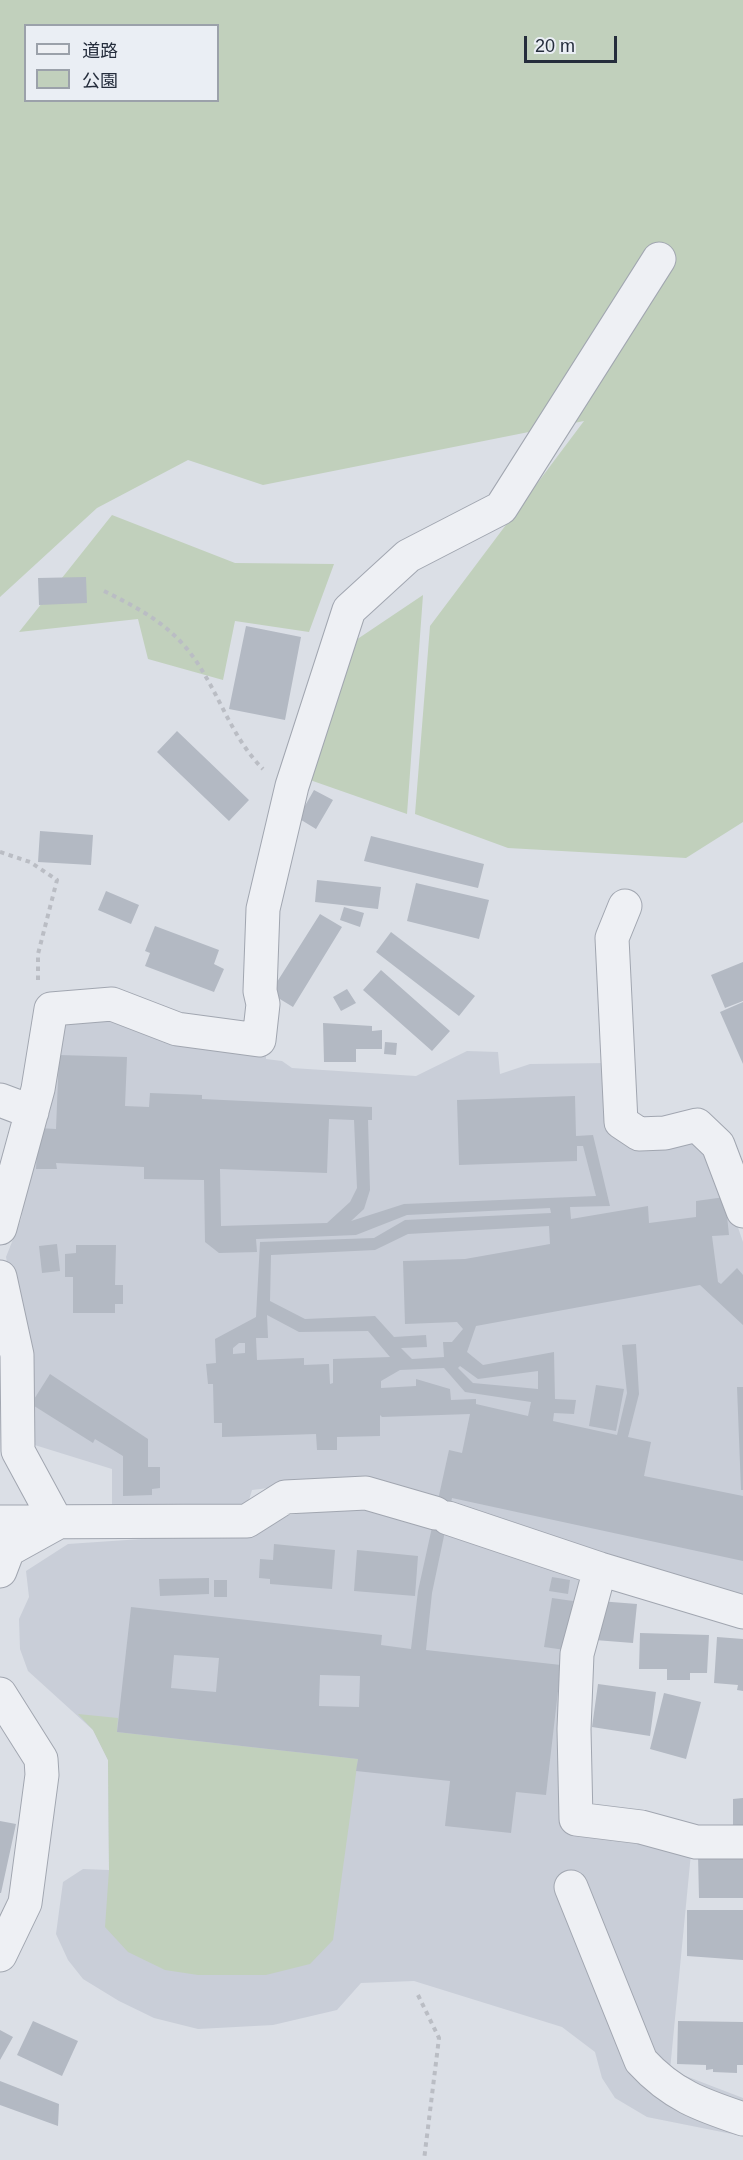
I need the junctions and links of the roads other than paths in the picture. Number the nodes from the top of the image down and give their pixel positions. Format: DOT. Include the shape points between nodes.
graph roads {
  1 [pos="659,259"];
  2 [pos="626,906"];
  3 [pos="0,1100"];
  4 [pos="32,1113"];
  5 [pos="735,1162"];
  6 [pos="743,1211"];
  7 [pos="0,1228"];
  8 [pos="0,1277"];
  9 [pos="0,1522"];
  10 [pos="57,1523"];
  11 [pos="600,1569"];
  12 [pos="0,1571"];
  13 [pos="743,1612"];
  14 [pos="0,1694"];
  15 [pos="743,1842"];
  16 [pos="571,1887"];
  17 [pos="0,1954"];
  18 [pos="743,2119"];
  1 -- 4 [label="street" via="501,508 408,555 349,610 292,786 263,909 259,1040 177,1029 112,1004 51,1009"];
  2 -- 5 [label="street" via="612,938 621,1122 639,1134 697,1125"];
  3 -- 4 [label="street"];
  4 -- 7 [label="street"];
  5 -- 6 [label="street"];
  8 -- 10 [label="street" via="17,1355 18,1451"];
  9 -- 10 [label="street"];
  10 -- 11 [label="street" via="247,1521 285,1497 366,1492"];
  10 -- 12 [label="street" via="8,1550"];
  11 -- 13 [label="street"];
  11 -- 15 [label="street" via="577,1654 576,1819 641,1827 696,1842"];
  14 -- 17 [label="street" via="41,1758 42,1774 25,1903"];
  16 -- 18 [label="street" via="641,2061 660,2082 694,2102"];
}
